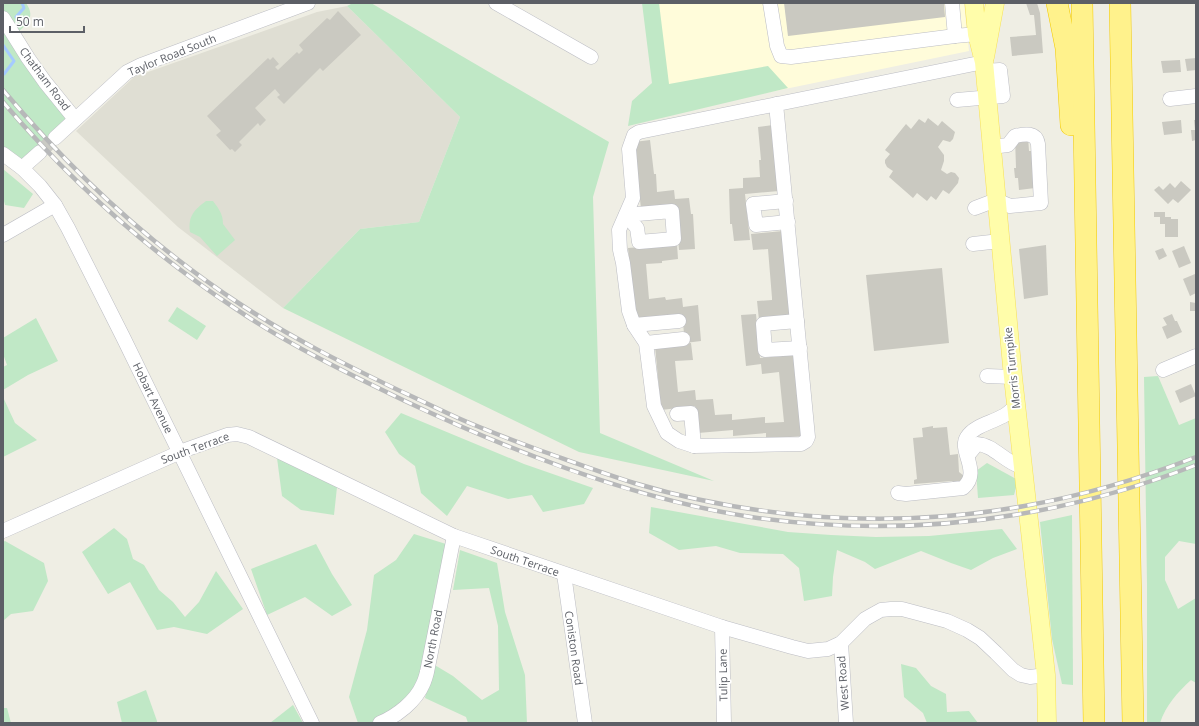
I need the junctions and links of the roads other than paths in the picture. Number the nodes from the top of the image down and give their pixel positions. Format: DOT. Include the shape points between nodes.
graph roads {
  1 [pos="308,3"];
  2 [pos="496,3"];
  3 [pos="770,3"];
  4 [pos="952,3"];
  5 [pos="974,3"];
  6 [pos="995,3"];
  7 [pos="1058,3"];
  8 [pos="1082,3"];
  9 [pos="1120,3"];
  10 [pos="3,18"];
  11 [pos="977,34"];
  12 [pos="955,36"];
  13 [pos="591,57"];
  14 [pos="985,66"];
  15 [pos="1196,96"];
  16 [pos="987,97"];
  17 [pos="1170,99"];
  18 [pos="957,100"];
  19 [pos="776,104"];
  20 [pos="75,119"];
  21 [pos="55,138"];
  22 [pos="992,146"];
  23 [pos="40,152"];
  24 [pos="3,154"];
  25 [pos="22,168"];
  26 [pos="786,201"];
  27 [pos="55,206"];
  28 [pos="997,207"];
  29 [pos="975,208"];
  30 [pos="788,222"];
  31 [pos="3,235"];
  32 [pos="1000,241"];
  33 [pos="973,244"];
  34 [pos="679,321"];
  35 [pos="797,321"];
  36 [pos="634,325"];
  37 [pos="683,339"];
  38 [pos="646,343"];
  39 [pos="800,348"];
  40 [pos="1196,356"];
  41 [pos="1163,370"];
  42 [pos="987,376"];
  43 [pos="1013,377"];
  44 [pos="1089,400"];
  45 [pos="1016,406"];
  46 [pos="677,414"];
  47 [pos="694,446"];
  48 [pos="180,452"];
  49 [pos="968,455"];
  50 [pos="1022,467"];
  51 [pos="898,493"];
  52 [pos="3,531"];
  53 [pos="454,536"];
  54 [pos="564,574"];
  55 [pos="722,627"];
  56 [pos="841,644"];
  57 [pos="1046,675"];
  58 [pos="384,722"];
  59 [pos="312,723"];
  60 [pos="585,723"];
  61 [pos="724,723"];
  62 [pos="846,723"];
  63 [pos="1047,723"];
  64 [pos="1058,723"];
  65 [pos="1094,723"];
  66 [pos="1133,723"];
  1 -- 20 [label="street, Taylor Road South" via="127,72"];
  2 -- 13 [label="street"];
  3 -- 12 [label="street" via="781,56 791,57"];
  4 -- 12 [label="street"];
  5 -- 11 [label="main road, Morris Turnpike"];
  6 -- 14 [label="main road, Morris Turnpike"];
  7 -- 44 [label="highway" via="1066,48"];
  8 -- 44 [label="highway"];
  9 -- 66 [label="highway"];
  10 -- 20 [label="street, Chatham Road" via="28,58"];
  11 -- 12 [label="street"];
  11 -- 14 [label="main road, Morris Turnpike"];
  14 -- 16 [label="main road, Morris Turnpike"];
  14 -- 19 [label="street"];
  15 -- 17 [label="street"];
  16 -- 18 [label="street"];
  16 -- 22 [label="main road, Morris Turnpike"];
  19 -- 26 [label="street"];
  19 -- 36 [label="street" via="634,135 629,149 633,198 619,230 629,311"];
  20 -- 21 [label="street, Taylor Road South"];
  22 -- 28 [label="main road, Morris Turnpike"];
  22 -- 28 [label="street" via="1008,145 1015,136 1025,134 1035,137 1038,144 1041,203"];
  23 -- 25 [label="street"];
  24 -- 25 [label="street, Hobart Avenue"];
  25 -- 27 [label="street, Hobart Avenue"];
  26 -- 30 [label="street"];
  26 -- 30 [label="street" via="753,204 756,225"];
  27 -- 31 [label="street"];
  27 -- 48 [label="street, Hobart Avenue"];
  28 -- 29 [label="street"];
  28 -- 32 [label="main road, Morris Turnpike"];
  30 -- 35 [label="street"];
  32 -- 33 [label="street"];
  32 -- 43 [label="main road, Morris Turnpike"];
  34 -- 36 [label="street"];
  35 -- 39 [label="street"];
  35 -- 39 [label="street" via="763,324 765,350"];
  36 -- 38 [label="street"];
  37 -- 38 [label="street"];
  38 -- 47 [label="street" via="654,406 667,433 679,441"];
  39 -- 47 [label="street" via="808,437 806,442"];
  40 -- 41 [label="street"];
  42 -- 43 [label="street"];
  43 -- 45 [label="main road, Morris Turnpike"];
  44 -- 65 [label="highway"];
  45 -- 49 [label="street" via="1003,416 975,429 966,438 964,446"];
  45 -- 50 [label="main road, Morris Turnpike"];
  46 -- 47 [label="street" via="691,413"];
  48 -- 52 [label="street, South Terrace"];
  48 -- 53 [label="street, South Terrace" via="227,435 249,437"];
  48 -- 59 [label="street, Hobart Avenue"];
  49 -- 50 [label="street" via="977,444 984,445 1005,460"];
  49 -- 51 [label="street" via="969,483 963,488"];
  50 -- 57 [label="main road, Morris Turnpike"];
  53 -- 54 [label="street, South Terrace"];
  53 -- 58 [label="street, North Road" via="423,684 415,697"];
  54 -- 55 [label="street, South Terrace"];
  54 -- 60 [label="street, Coniston Road"];
  55 -- 56 [label="street, South Terrace" via="808,651 828,649"];
  55 -- 61 [label="street, Tulip Lane"];
  56 -- 57 [label="street" via="864,619 881,610 902,609 947,620 967,630 980,638 1013,670 1022,675"];
  56 -- 62 [label="street, West Road"];
  57 -- 63 [label="main road"];
  57 -- 64 [label="main road"];
}
